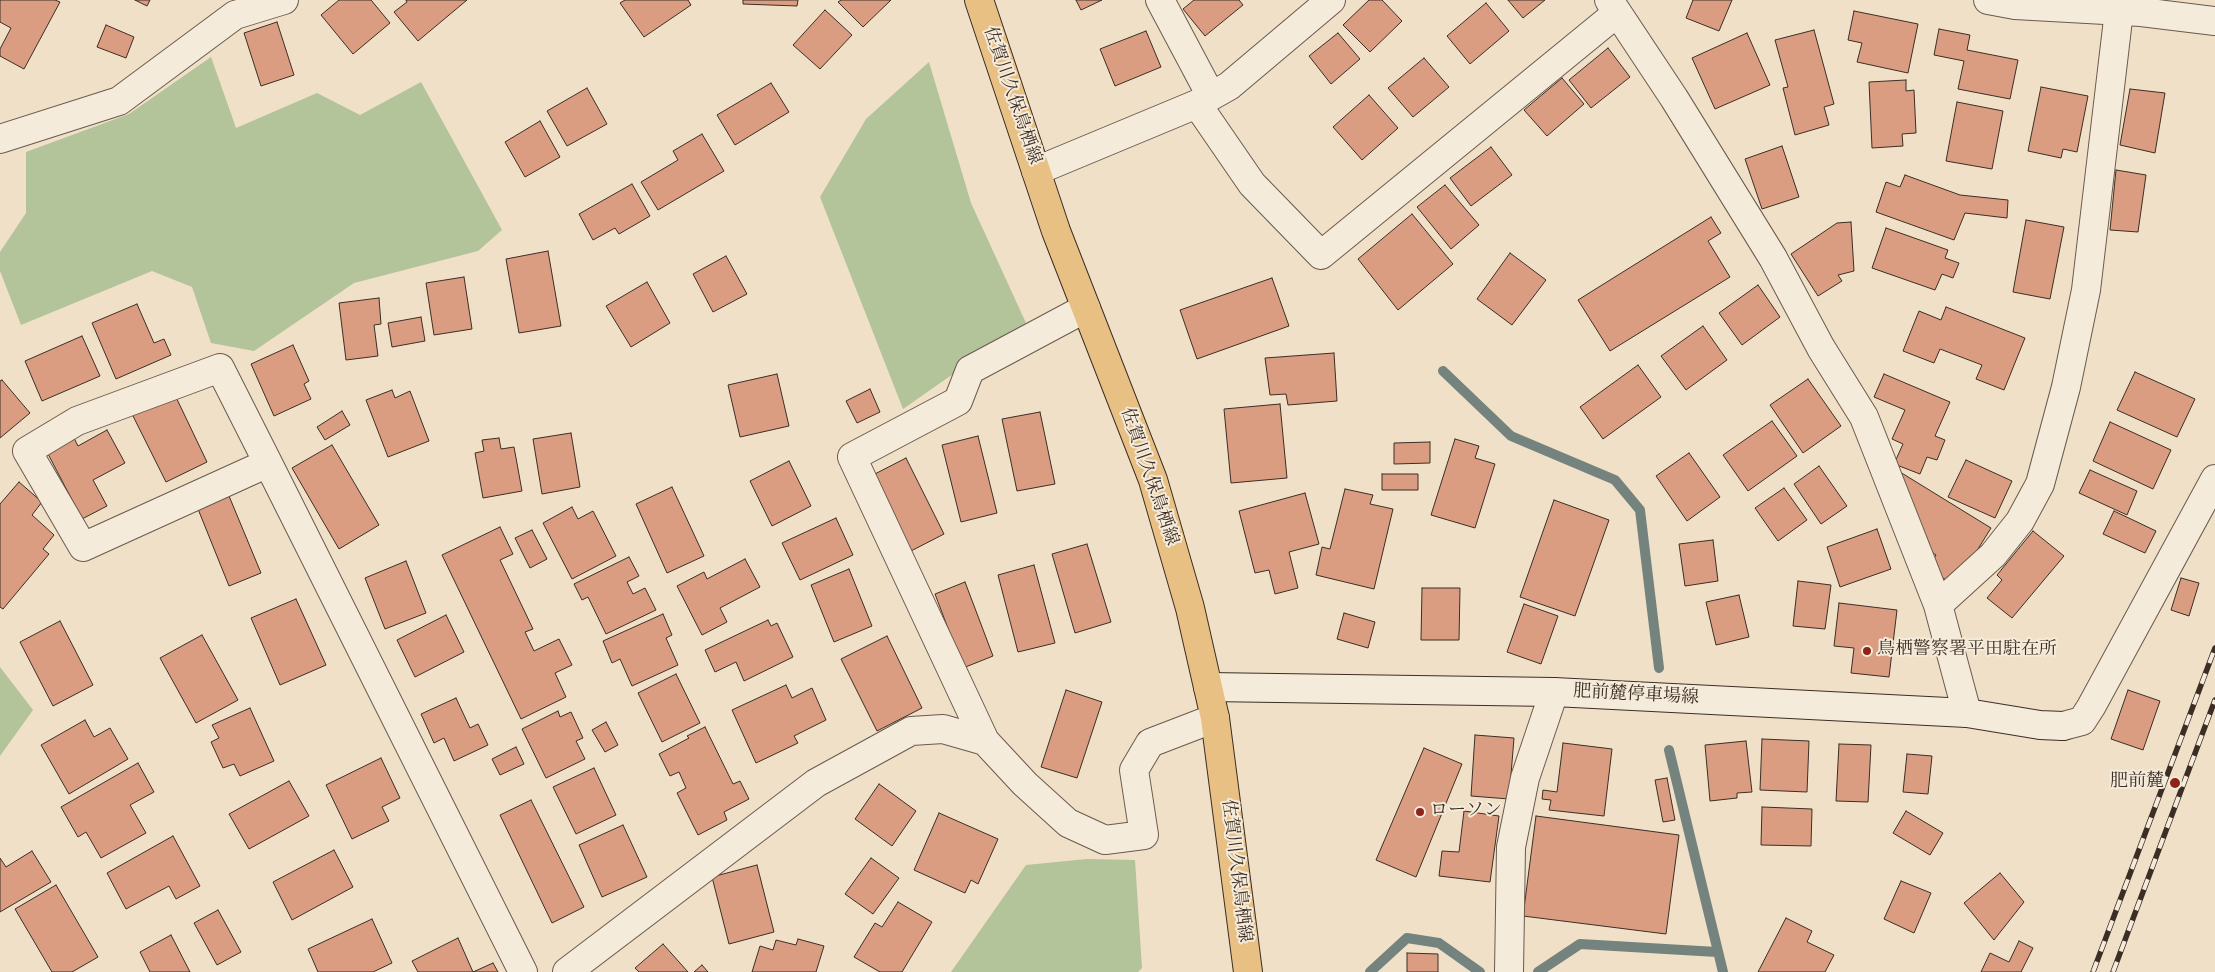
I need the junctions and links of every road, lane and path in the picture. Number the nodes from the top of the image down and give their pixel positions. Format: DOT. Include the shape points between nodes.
graph roads {
  1 [pos="284,0"];
  2 [pos="979,0"];
  3 [pos="1160,0"];
  4 [pos="1331,0"];
  5 [pos="1988,0"];
  6 [pos="1613,6"];
  7 [pos="2134,8"];
  8 [pos="2215,21"];
  9 [pos="1204,100"];
  10 [pos="0,139"];
  11 [pos="1036,171"];
  12 [pos="1086,308"];
  13 [pos="268,463"];
  14 [pos="2215,480"];
  15 [pos="1938,605"];
  16 [pos="1208,687"];
  17 [pos="1554,692"];
  18 [pos="1967,713"];
  19 [pos="1215,718"];
  20 [pos="985,741"];
  21 [pos="523,972"];
  22 [pos="567,972"];
  23 [pos="1248,972"];
  24 [pos="1509,972"];
  1 -- 10 [label="street" via="235,15 119,101"];
  2 -- 11 [label="main road, 佐賀川久保鳥栖線"];
  3 -- 9 [label="street"];
  4 -- 9 [label="street" via="1229,86"];
  5 -- 7 [label="street" via="2015,5"];
  6 -- 9 [label="street" via="1321,255 1252,184"];
  6 -- 15 [label="street" via="1773,258 1821,348 1864,417"];
  7 -- 8 [label="street"];
  7 -- 15 [label="street" via="2086,290 2066,387 2040,484 2020,521 1993,555"];
  9 -- 11 [label="street"];
  11 -- 12 [label="main road, 佐賀川久保鳥栖線"];
  12 -- 16 [label="main road, 佐賀川久保鳥栖線" via="1153,480 1190,608"];
  12 -- 20 [label="street" via="970,370 958,402 852,457"];
  13 -- 13 [label="street" via="220,368 76,421 27,451 83,547"];
  13 -- 21 [label="street"];
  14 -- 18 [label="street, 肥前麓停車場線" via="2082,721 2063,726 2040,725"];
  15 -- 18 [label="street"];
  16 -- 17 [label="street, 肥前麓停車場線"];
  16 -- 19 [label="main road, 佐賀川久保鳥栖線"];
  17 -- 18 [label="street, 肥前麓停車場線"];
  17 -- 24 [label="street" via="1525,778 1511,847"];
  19 -- 20 [label="street" via="1150,743 1134,770 1144,835 1105,840 1068,823"];
  19 -- 23 [label="main road, 佐賀川久保鳥栖線"];
  20 -- 22 [label="street" via="943,729 911,731 816,783"];
}
